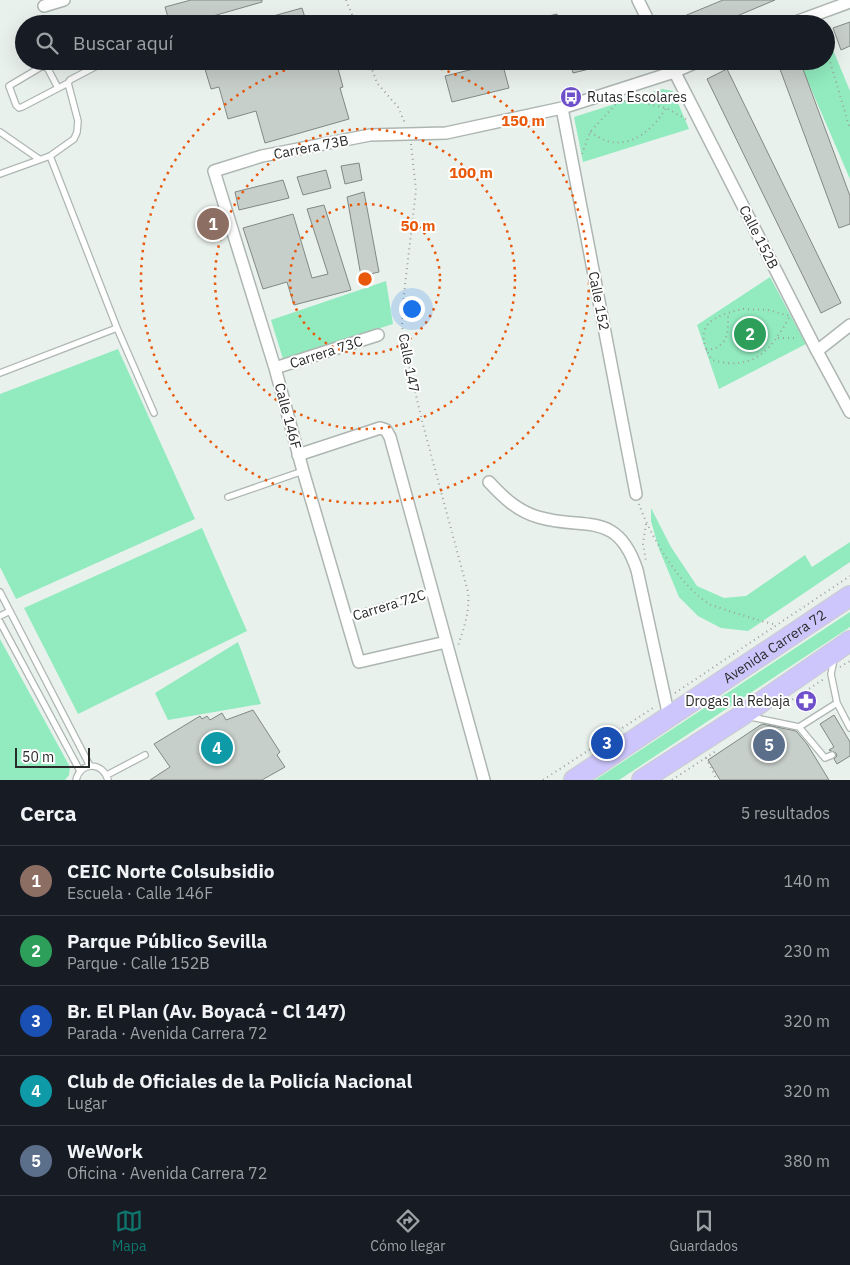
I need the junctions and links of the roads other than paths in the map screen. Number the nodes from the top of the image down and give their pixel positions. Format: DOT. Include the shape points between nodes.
graph roads {
  1 [pos="64,0"];
  2 [pos="638,0"];
  3 [pos="850,2"];
  4 [pos="44,6"];
  5 [pos="646,15"];
  6 [pos="815,15"];
  7 [pos="36,70"];
  8 [pos="49,70"];
  9 [pos="90,70"];
  10 [pos="664,70"];
  11 [pos="674,70"];
  12 [pos="68,83"];
  13 [pos="58,88"];
  14 [pos="562,108"];
  15 [pos="0,132"];
  16 [pos="50,156"];
  17 [pos="39,159"];
  18 [pos="214,171"];
  19 [pos="0,174"];
  20 [pos="850,325"];
  21 [pos="117,328"];
  22 [pos="378,335"];
  23 [pos="816,351"];
  24 [pos="275,368"];
  25 [pos="0,373"];
  26 [pos="850,412"];
  27 [pos="154,413"];
  28 [pos="298,455"];
  29 [pos="302,471"];
  30 [pos="489,482"];
  31 [pos="636,494"];
  32 [pos="228,497"];
  33 [pos="434,591"];
  34 [pos="0,592"];
  35 [pos="850,596"];
  36 [pos="10,611"];
  37 [pos="0,616"];
  38 [pos="345,618"];
  39 [pos="0,622"];
  40 [pos="452,644"];
  41 [pos="843,646"];
  42 [pos="837,703"];
  43 [pos="667,709"];
  44 [pos="741,716"];
  45 [pos="799,727"];
  46 [pos="850,728"];
  47 [pos="145,755"];
  48 [pos="832,755"];
  49 [pos="90,766"];
  50 [pos="80,772"];
  51 [pos="108,777"];
  52 [pos="76,780"];
  53 [pos="484,780"];
  54 [pos="574,780"];
  55 [pos="642,780"];
  1 -- 4 [label="street"];
  2 -- 5 [label="street"];
  3 -- 6 [label="street"];
  7 -- 13 [label="lane" via="11,84 9,90 16,106 22,108"];
  8 -- 13 [label="lane"];
  9 -- 12 [label="lane"];
  10 -- 14 [label="street, Carrera 73B"];
  11 -- 23 [label="street, Calle 152B"];
  12 -- 13 [label="lane"];
  12 -- 16 [label="lane" via="78,121 77,132 74,139"];
  14 -- 18 [label="street, Carrera 73B" via="446,133 370,135 262,156"];
  14 -- 31 [label="street, Calle 152"];
  15 -- 17 [label="lane"];
  16 -- 17 [label="lane"];
  16 -- 21 [label="lane"];
  17 -- 19 [label="lane"];
  18 -- 24 [label="street, Calle 146F"];
  20 -- 23 [label="street"];
  21 -- 25 [label="lane"];
  21 -- 27 [label="lane"];
  22 -- 24 [label="street, Carrera 73C"];
  23 -- 26 [label="street, Calle 152B"];
  24 -- 28 [label="street, Calle 146F"];
  28 -- 29 [label="street, Calle 146F"];
  28 -- 33 [label="street" via="380,428 386,430"];
  29 -- 32 [label="lane"];
  29 -- 38 [label="street, Calle 146F"];
  30 -- 43 [label="street" via="505,500 536,517 595,524 623,541 632,553 637,570"];
  33 -- 38 [label="lane, Carrera 72C"];
  33 -- 40 [label="street"];
  34 -- 36 [label="lane"];
  35 -- 43 [label="highway, Avenida Carrera 72"];
  36 -- 37 [label="lane"];
  36 -- 49 [label="lane"];
  38 -- 40 [label="street, Calle 146F" via="359,662"];
  39 -- 50 [label="lane"];
  40 -- 53 [label="street"];
  41 -- 42 [label="lane" via="831,674"];
  41 -- 44 [label="highway"];
  42 -- 45 [label="lane"];
  42 -- 46 [label="lane"];
  43 -- 54 [label="highway, Avenida Carrera 72"];
  44 -- 45 [label="lane"];
  44 -- 55 [label="highway"];
  45 -- 48 [label="lane" via="825,758"];
  47 -- 51 [label="lane"];
  49 -- 50 [label="lane"];
  49 -- 51 [label="lane" via="100,767"];
  50 -- 52 [label="lane"];
}
